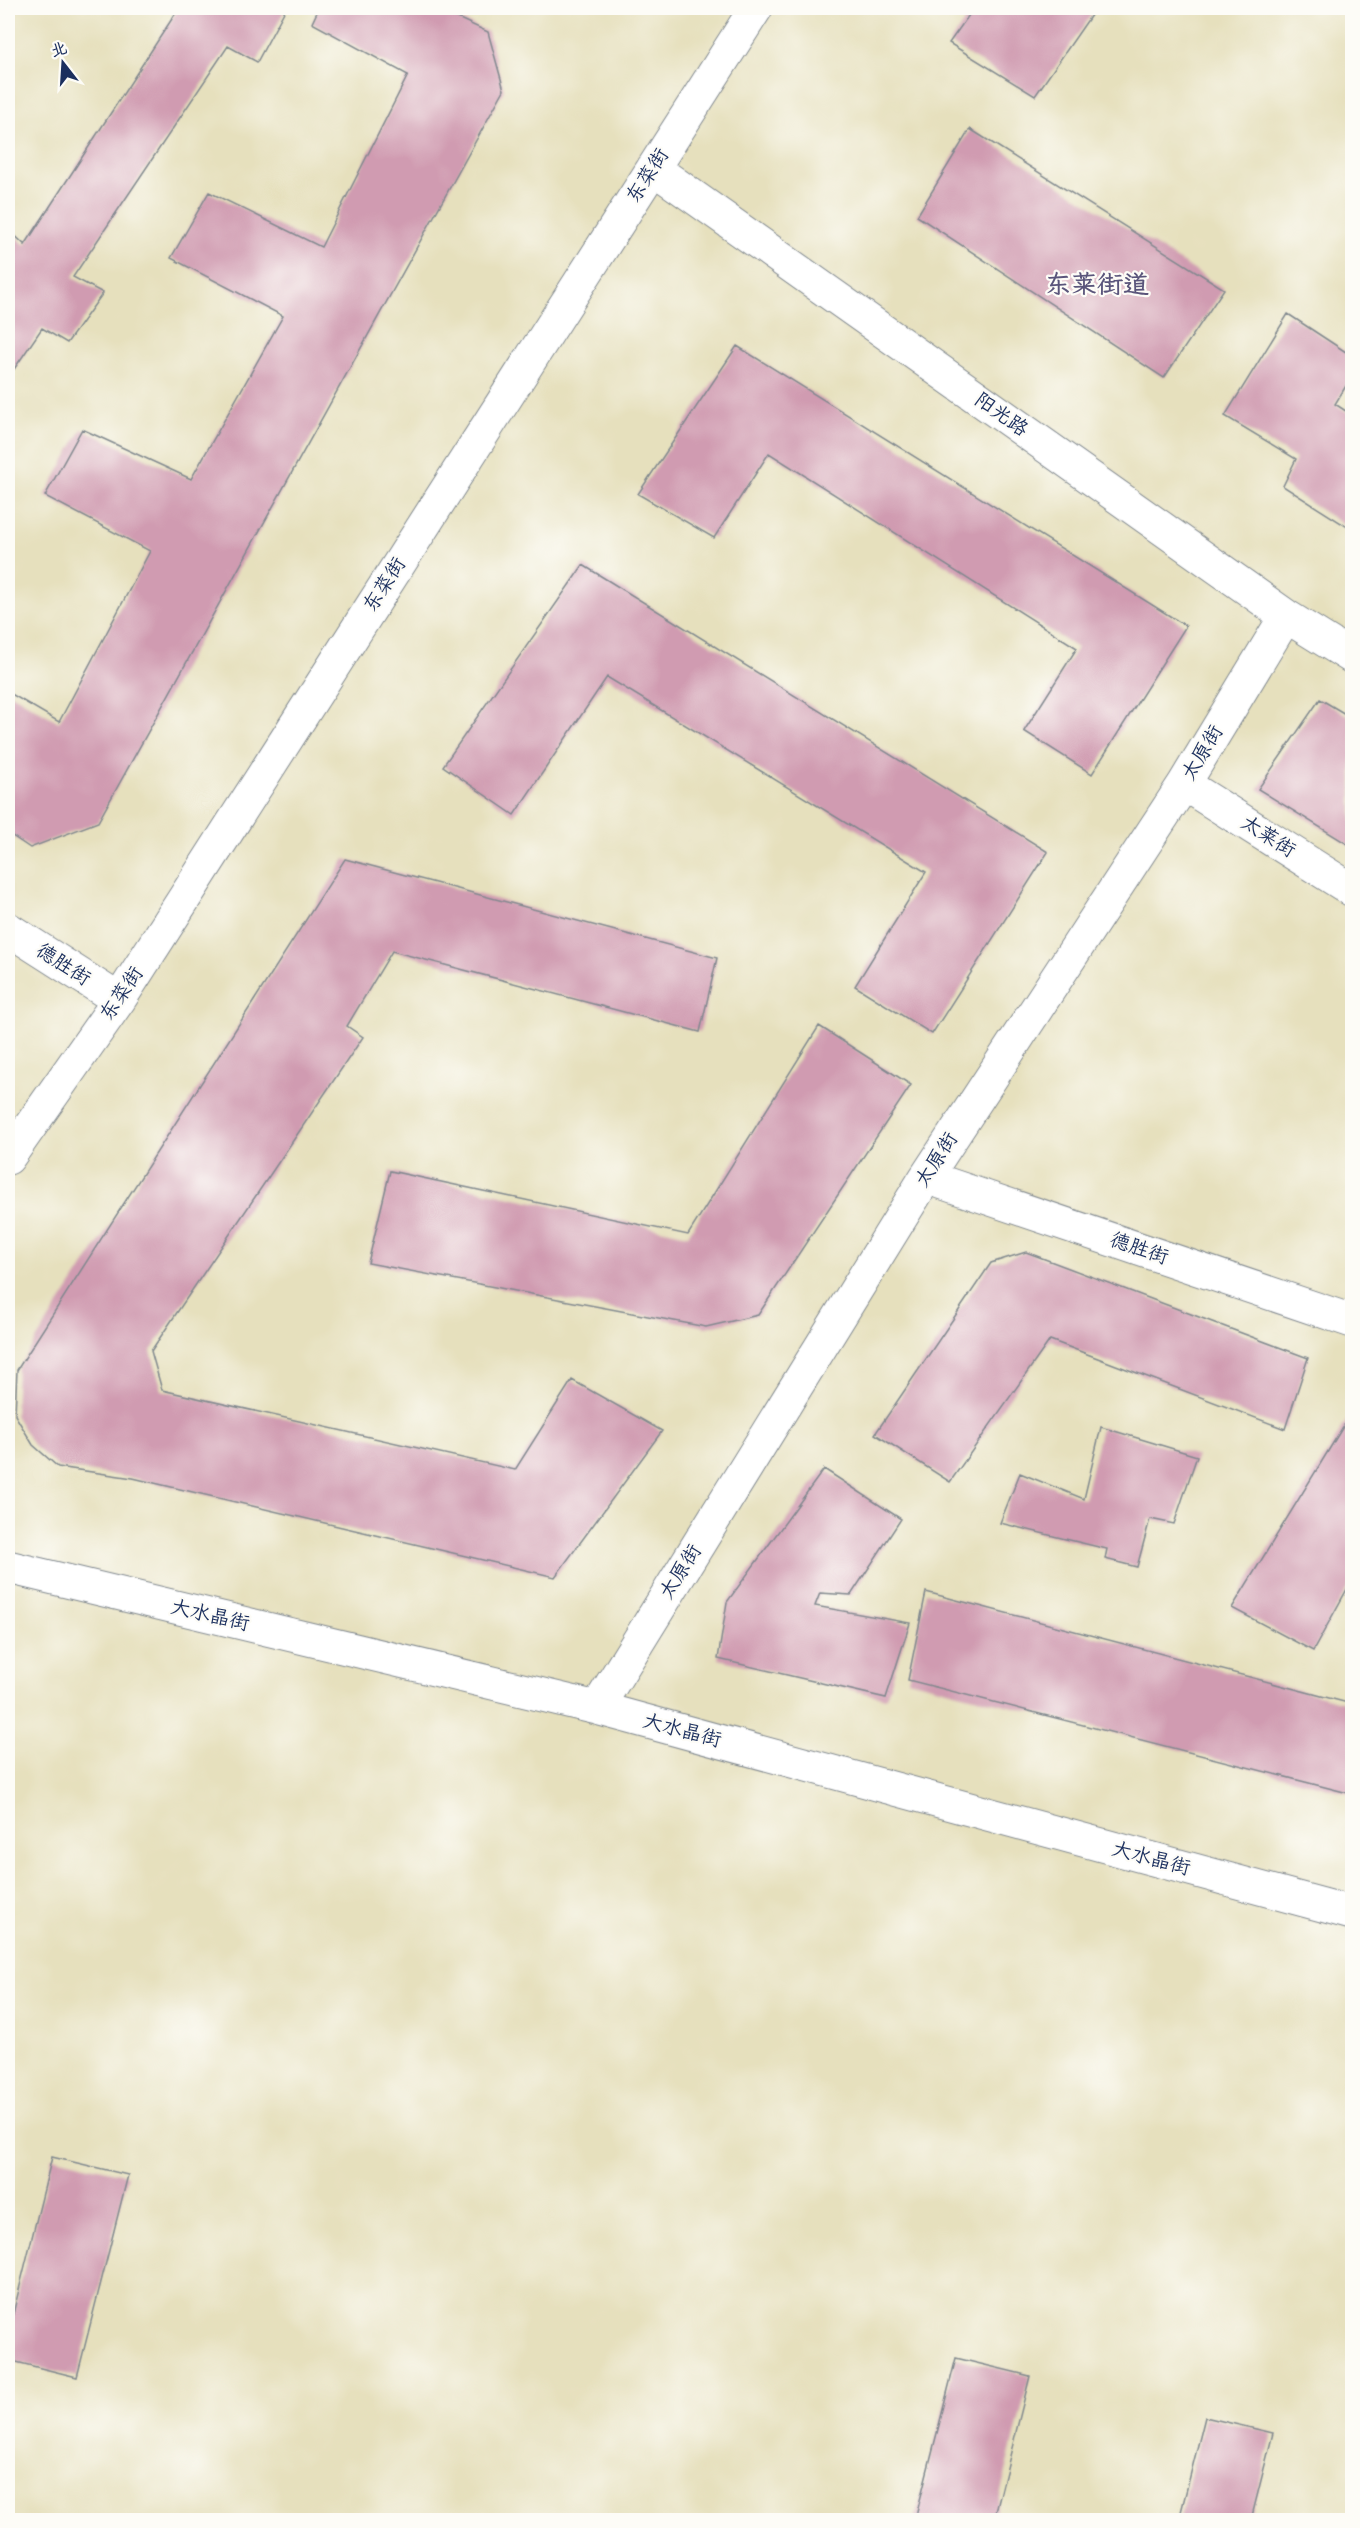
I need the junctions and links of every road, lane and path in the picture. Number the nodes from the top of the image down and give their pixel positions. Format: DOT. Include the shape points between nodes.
graph roads {
  1 [pos="756,8"];
  2 [pos="653,168"];
  3 [pos="1286,616"];
  4 [pos="1353,657"];
  5 [pos="1184,784"];
  6 [pos="1353,890"];
  7 [pos="8,929"];
  8 [pos="119,1000"];
  9 [pos="8,1158"];
  10 [pos="926,1177"];
  11 [pos="1353,1321"];
  12 [pos="8,1567"];
  13 [pos="597,1708"];
  14 [pos="1353,1913"];
  1 -- 2 [label="street, 东菜街"];
  2 -- 3 [label="street, 阳光路"];
  2 -- 8 [label="street, 东菜街"];
  3 -- 4 [label="street, 阳光路"];
  3 -- 5 [label="street, 太原街"];
  5 -- 6 [label="street, 太莱街"];
  5 -- 10 [label="street, 太原街"];
  7 -- 8 [label="street, 德胜街"];
  8 -- 9 [label="street, 东菜街"];
  10 -- 11 [label="street, 德胜街"];
  10 -- 13 [label="street, 太原街"];
  12 -- 13 [label="street, 大水晶街"];
  13 -- 14 [label="street, 大水晶街"];
}
